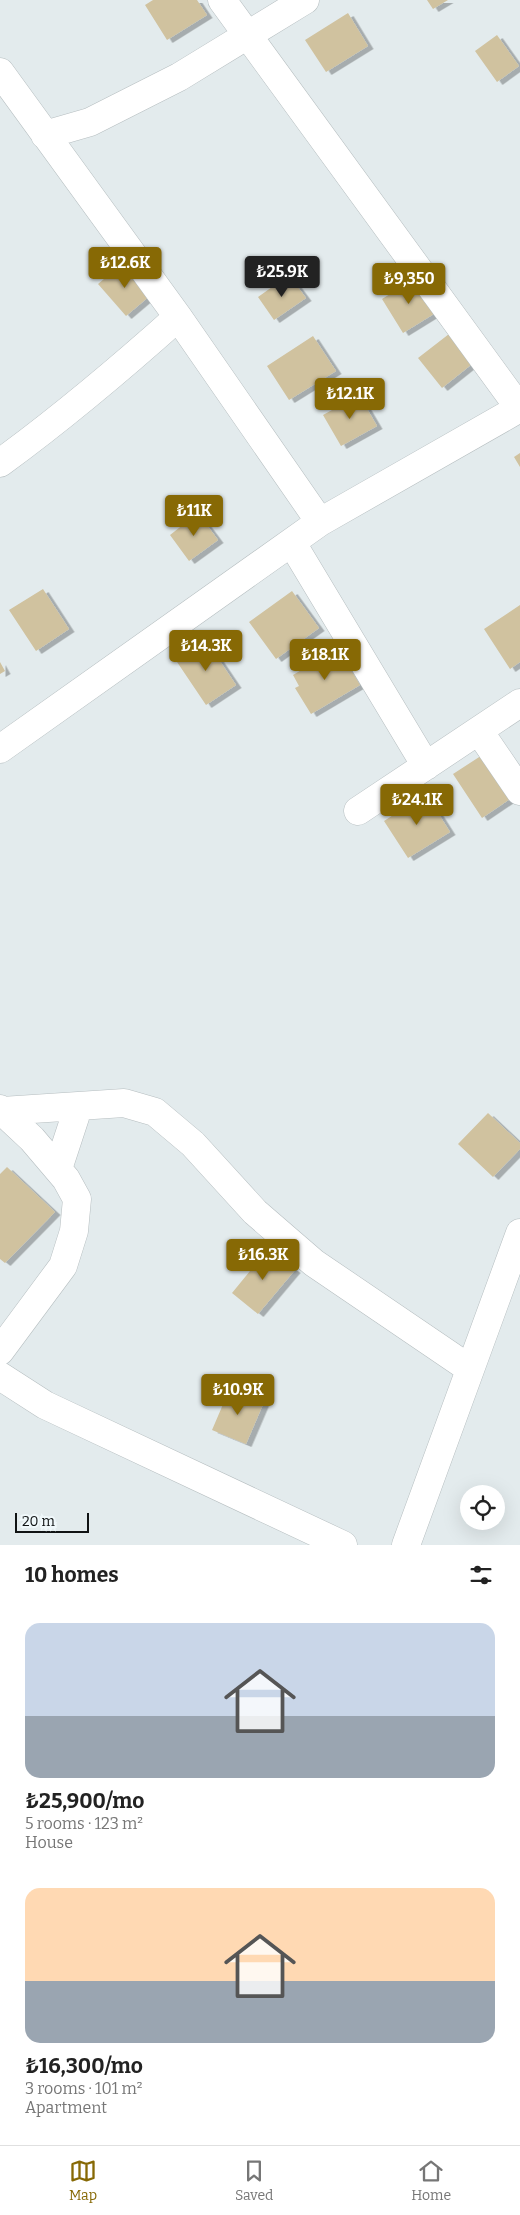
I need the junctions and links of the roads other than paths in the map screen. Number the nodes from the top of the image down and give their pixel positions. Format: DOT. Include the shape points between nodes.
graph roads {
  1 [pos="222,0"];
  2 [pos="305,0"];
  3 [pos="249,35"];
  4 [pos="0,72"];
  5 [pos="45,135"];
  6 [pos="178,317"];
  7 [pos="520,408"];
  8 [pos="0,463"];
  9 [pos="320,522"];
  10 [pos="292,543"];
  11 [pos="520,703"];
  12 [pos="479,731"];
  13 [pos="0,749"];
  14 [pos="426,766"];
  15 [pos="520,791"];
  16 [pos="358,810"];
  17 [pos="78,1108"];
  18 [pos="1,1110"];
  19 [pos="58,1170"];
  20 [pos="520,1233"];
  21 [pos="0,1351"];
  22 [pos="470,1369"];
  23 [pos="0,1376"];
  24 [pos="343,1545"];
  25 [pos="406,1545"];
  1 -- 3 [label="street"];
  2 -- 3 [label="street"];
  3 -- 5 [label="street" via="90,122"];
  3 -- 7 [label="street"];
  4 -- 5 [label="street"];
  5 -- 6 [label="street"];
  6 -- 8 [label="street" via="54,424"];
  6 -- 9 [label="street"];
  7 -- 9 [label="street"];
  9 -- 10 [label="street"];
  10 -- 13 [label="street"];
  10 -- 14 [label="street"];
  11 -- 12 [label="street"];
  12 -- 14 [label="street"];
  12 -- 15 [label="street"];
  14 -- 16 [label="street"];
  17 -- 18 [label="street"];
  17 -- 19 [label="street"];
  17 -- 22 [label="street" via="124,1103 155,1112 193,1144 255,1212 314,1263"];
  18 -- 19 [label="street" via="32,1139"];
  19 -- 21 [label="street" via="77,1199 74,1231 63,1266"];
  20 -- 22 [label="street"];
  22 -- 25 [label="street"];
  23 -- 24 [label="street" via="45,1405"];
}
